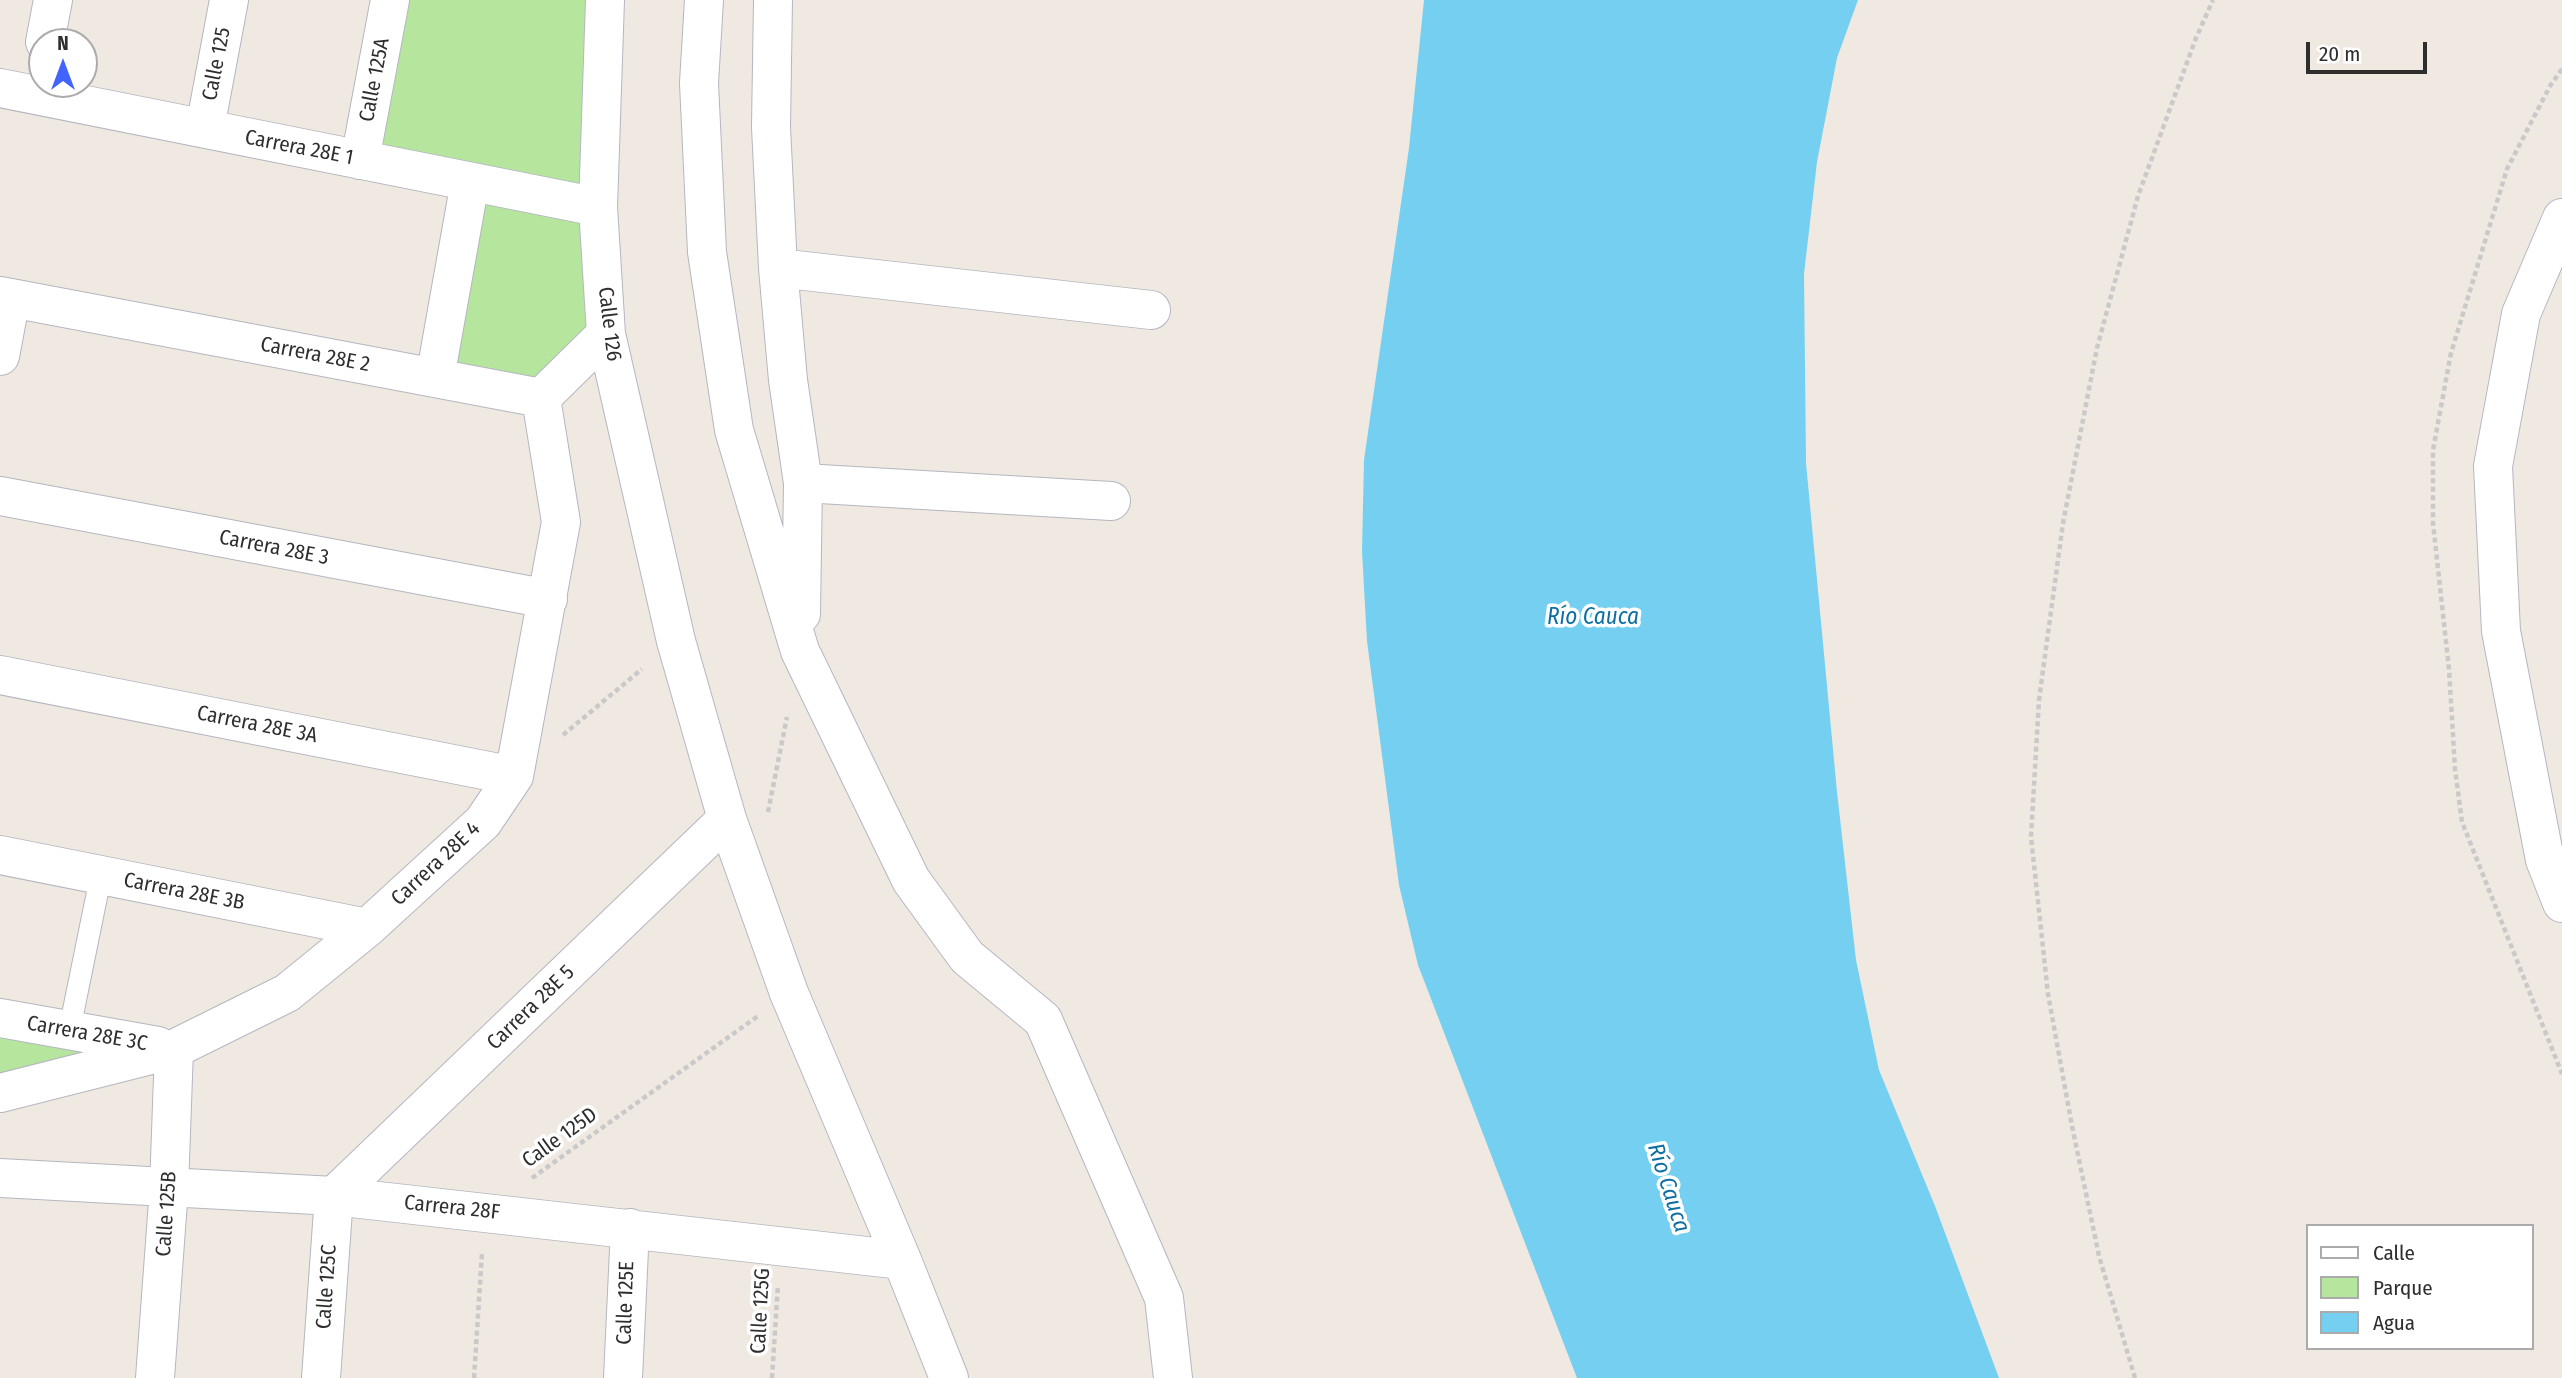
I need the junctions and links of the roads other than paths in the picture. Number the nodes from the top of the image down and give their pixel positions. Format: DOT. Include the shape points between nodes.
graph roads {
  1 [pos="52,0"];
  2 [pos="229,0"];
  3 [pos="390,0"];
  4 [pos="605,0"];
  5 [pos="704,0"];
  6 [pos="773,0"];
  7 [pos="47,28"];
  8 [pos="26,81"];
  9 [pos="205,128"];
  10 [pos="360,160"];
  11 [pos="470,182"];
  12 [pos="598,207"];
  13 [pos="2562,218"];
  14 [pos="778,268"];
  15 [pos="6,297"];
  16 [pos="1151,310"];
  17 [pos="606,334"];
  18 [pos="0,356"];
  19 [pos="435,378"];
  20 [pos="541,398"];
  21 [pos="803,484"];
  22 [pos="0,496"];
  23 [pos="1111,501"];
  24 [pos="548,599"];
  25 [pos="800,651"];
  26 [pos="0,675"];
  27 [pos="514,776"];
  28 [pos="727,819"];
  29 [pos="0,855"];
  30 [pos="101,875"];
  31 [pos="2562,904"];
  32 [pos="367,928"];
  33 [pos="0,1018"];
  34 [pos="69,1032"];
  35 [pos="174,1049"];
  36 [pos="0,1093"];
  37 [pos="0,1178"];
  38 [pos="169,1188"];
  39 [pos="334,1196"];
  40 [pos="630,1228"];
  41 [pos="902,1260"];
  42 [pos="155,1378"];
  43 [pos="321,1378"];
  44 [pos="623,1378"];
  45 [pos="949,1378"];
  46 [pos="1173,1378"];
  1 -- 7 [label="street"];
  2 -- 9 [label="street, Calle 125"];
  3 -- 10 [label="street, Calle 125A"];
  4 -- 12 [label="street, Calle 126"];
  5 -- 25 [label="street" via="699,83 707,252 734,430"];
  6 -- 14 [label="street" via="771,127"];
  8 -- 9 [label="street, Carrera 28E 1"];
  9 -- 10 [label="street, Carrera 28E 1"];
  10 -- 11 [label="street, Carrera 28E 1"];
  11 -- 12 [label="street, Carrera 28E 1"];
  11 -- 19 [label="street"];
  12 -- 17 [label="street, Calle 126"];
  13 -- 31 [label="street" via="2521,314 2493,466 2501,631 2545,860"];
  14 -- 16 [label="street"];
  14 -- 21 [label="street"];
  15 -- 18 [label="street"];
  15 -- 19 [label="street, Carrera 28E 2"];
  17 -- 20 [label="street"];
  17 -- 28 [label="street, Calle 126" via="676,641"];
  19 -- 20 [label="street, Carrera 28E 2"];
  20 -- 24 [label="street, Carrera 28E 4" via="561,522"];
  21 -- 23 [label="street"];
  21 -- 25 [label="street"];
  22 -- 24 [label="street, Carrera 28E 3"];
  24 -- 27 [label="street, Carrera 28E 4"];
  25 -- 46 [label="street" via="911,880 967,957 1043,1020 1164,1297"];
  26 -- 27 [label="street, Carrera 28E 3A"];
  27 -- 32 [label="street, Carrera 28E 4" via="483,822"];
  28 -- 39 [label="street, Carrera 28E 5"];
  28 -- 41 [label="street, Calle 126" via="789,993"];
  29 -- 30 [label="street, Carrera 28E 3B"];
  30 -- 32 [label="street, Carrera 28E 3B"];
  30 -- 34 [label="lane"];
  32 -- 35 [label="street, Carrera 28E 4" via="287,993"];
  33 -- 34 [label="street, Carrera 28E 3C"];
  34 -- 35 [label="street, Carrera 28E 3C"];
  35 -- 36 [label="street, Carrera 28E 4"];
  35 -- 38 [label="street, Calle 125B"];
  37 -- 38 [label="street, Carrera 28F"];
  38 -- 39 [label="street, Carrera 28F"];
  38 -- 42 [label="street, Calle 125B"];
  39 -- 40 [label="street, Carrera 28F"];
  39 -- 43 [label="street, Calle 125C"];
  40 -- 41 [label="street, Carrera 28F"];
  40 -- 44 [label="street, Calle 125E"];
  41 -- 45 [label="street, Calle 126"];
}
